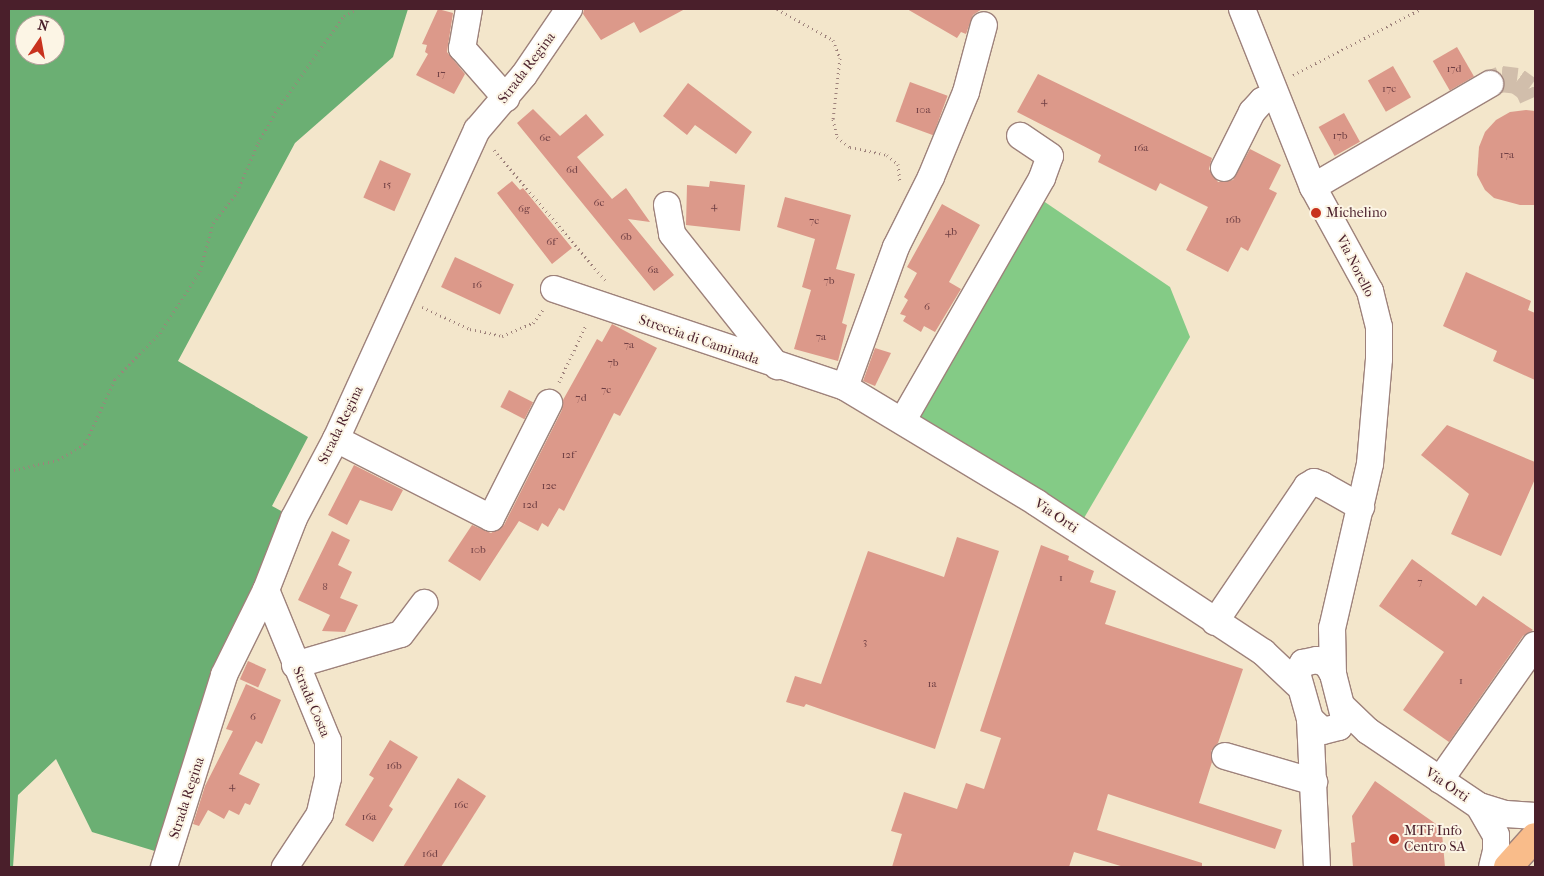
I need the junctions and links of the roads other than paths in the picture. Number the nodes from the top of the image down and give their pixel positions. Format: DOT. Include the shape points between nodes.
graph roads {
  1 [pos="469,9"];
  2 [pos="569,9"];
  3 [pos="1242,9"];
  4 [pos="984,25"];
  5 [pos="1490,84"];
  6 [pos="1273,90"];
  7 [pos="506,98"];
  8 [pos="1020,136"];
  9 [pos="1224,168"];
  10 [pos="1313,187"];
  11 [pos="667,205"];
  12 [pos="554,289"];
  13 [pos="776,366"];
  14 [pos="845,387"];
  15 [pos="548,403"];
  16 [pos="903,420"];
  17 [pos="336,439"];
  18 [pos="1361,507"];
  19 [pos="266,590"];
  20 [pos="424,604"];
  21 [pos="1216,622"];
  22 [pos="1332,628"];
  23 [pos="1535,645"];
  24 [pos="295,665"];
  25 [pos="1304,669"];
  26 [pos="1333,674"];
  27 [pos="1330,721"];
  28 [pos="1228,748"];
  29 [pos="1313,775"];
  30 [pos="1440,780"];
  31 [pos="1478,806"];
  32 [pos="1535,816"];
  33 [pos="1535,836"];
  34 [pos="164,867"];
  35 [pos="285,867"];
  36 [pos="1317,867"];
  37 [pos="1492,867"];
  38 [pos="1508,867"];
  1 -- 7 [label="street" via="462,48"];
  2 -- 7 [label="street, Strada Regina"];
  3 -- 6 [label="street, Via Norello"];
  4 -- 14 [label="street" via="966,92 931,177 896,247"];
  5 -- 10 [label="street"];
  6 -- 9 [label="street" via="1252,112"];
  6 -- 10 [label="street, Via Norello"];
  7 -- 17 [label="street, Strada Regina" via="476,130"];
  8 -- 16 [label="street" via="1050,156 1042,178"];
  10 -- 18 [label="street, Via Norello" via="1370,291 1379,327 1375,423"];
  11 -- 13 [label="street" via="672,234"];
  12 -- 13 [label="street, Streccia di Caminada" via="603,295"];
  13 -- 14 [label="street, Streccia di Caminada"];
  14 -- 16 [label="street, Via Orti"];
  15 -- 17 [label="street" via="490,518"];
  16 -- 21 [label="street, Via Orti" via="1037,503"];
  17 -- 19 [label="street, Strada Regina" via="294,518"];
  18 -- 21 [label="street" via="1322,484 1314,482 1307,486"];
  18 -- 22 [label="street, Via Norello"];
  19 -- 24 [label="street, Strada Costa"];
  19 -- 34 [label="street, Strada Regina" via="224,674"];
  20 -- 24 [label="street" via="401,634"];
  21 -- 25 [label="street, Via Orti" via="1263,652"];
  22 -- 25 [label="street, Via Norello"];
  22 -- 26 [label="street, Via Norello"];
  23 -- 30 [label="street"];
  24 -- 35 [label="street, Strada Costa" via="328,741 328,778 320,814"];
  25 -- 26 [label="street" via="1322,662"];
  25 -- 27 [label="street, Via Norello"];
  26 -- 27 [label="street, Via Norello"];
  27 -- 29 [label="street, Via Norello"];
  27 -- 30 [label="street, Via Orti" via="1368,731"];
  28 -- 29 [label="street"];
  29 -- 36 [label="street, Via Norello"];
  30 -- 31 [label="street, Via Orti"];
  31 -- 32 [label="street, Via Orti" via="1506,814"];
  31 -- 37 [label="street" via="1496,835"];
  33 -- 38 [label="main road"];
}
